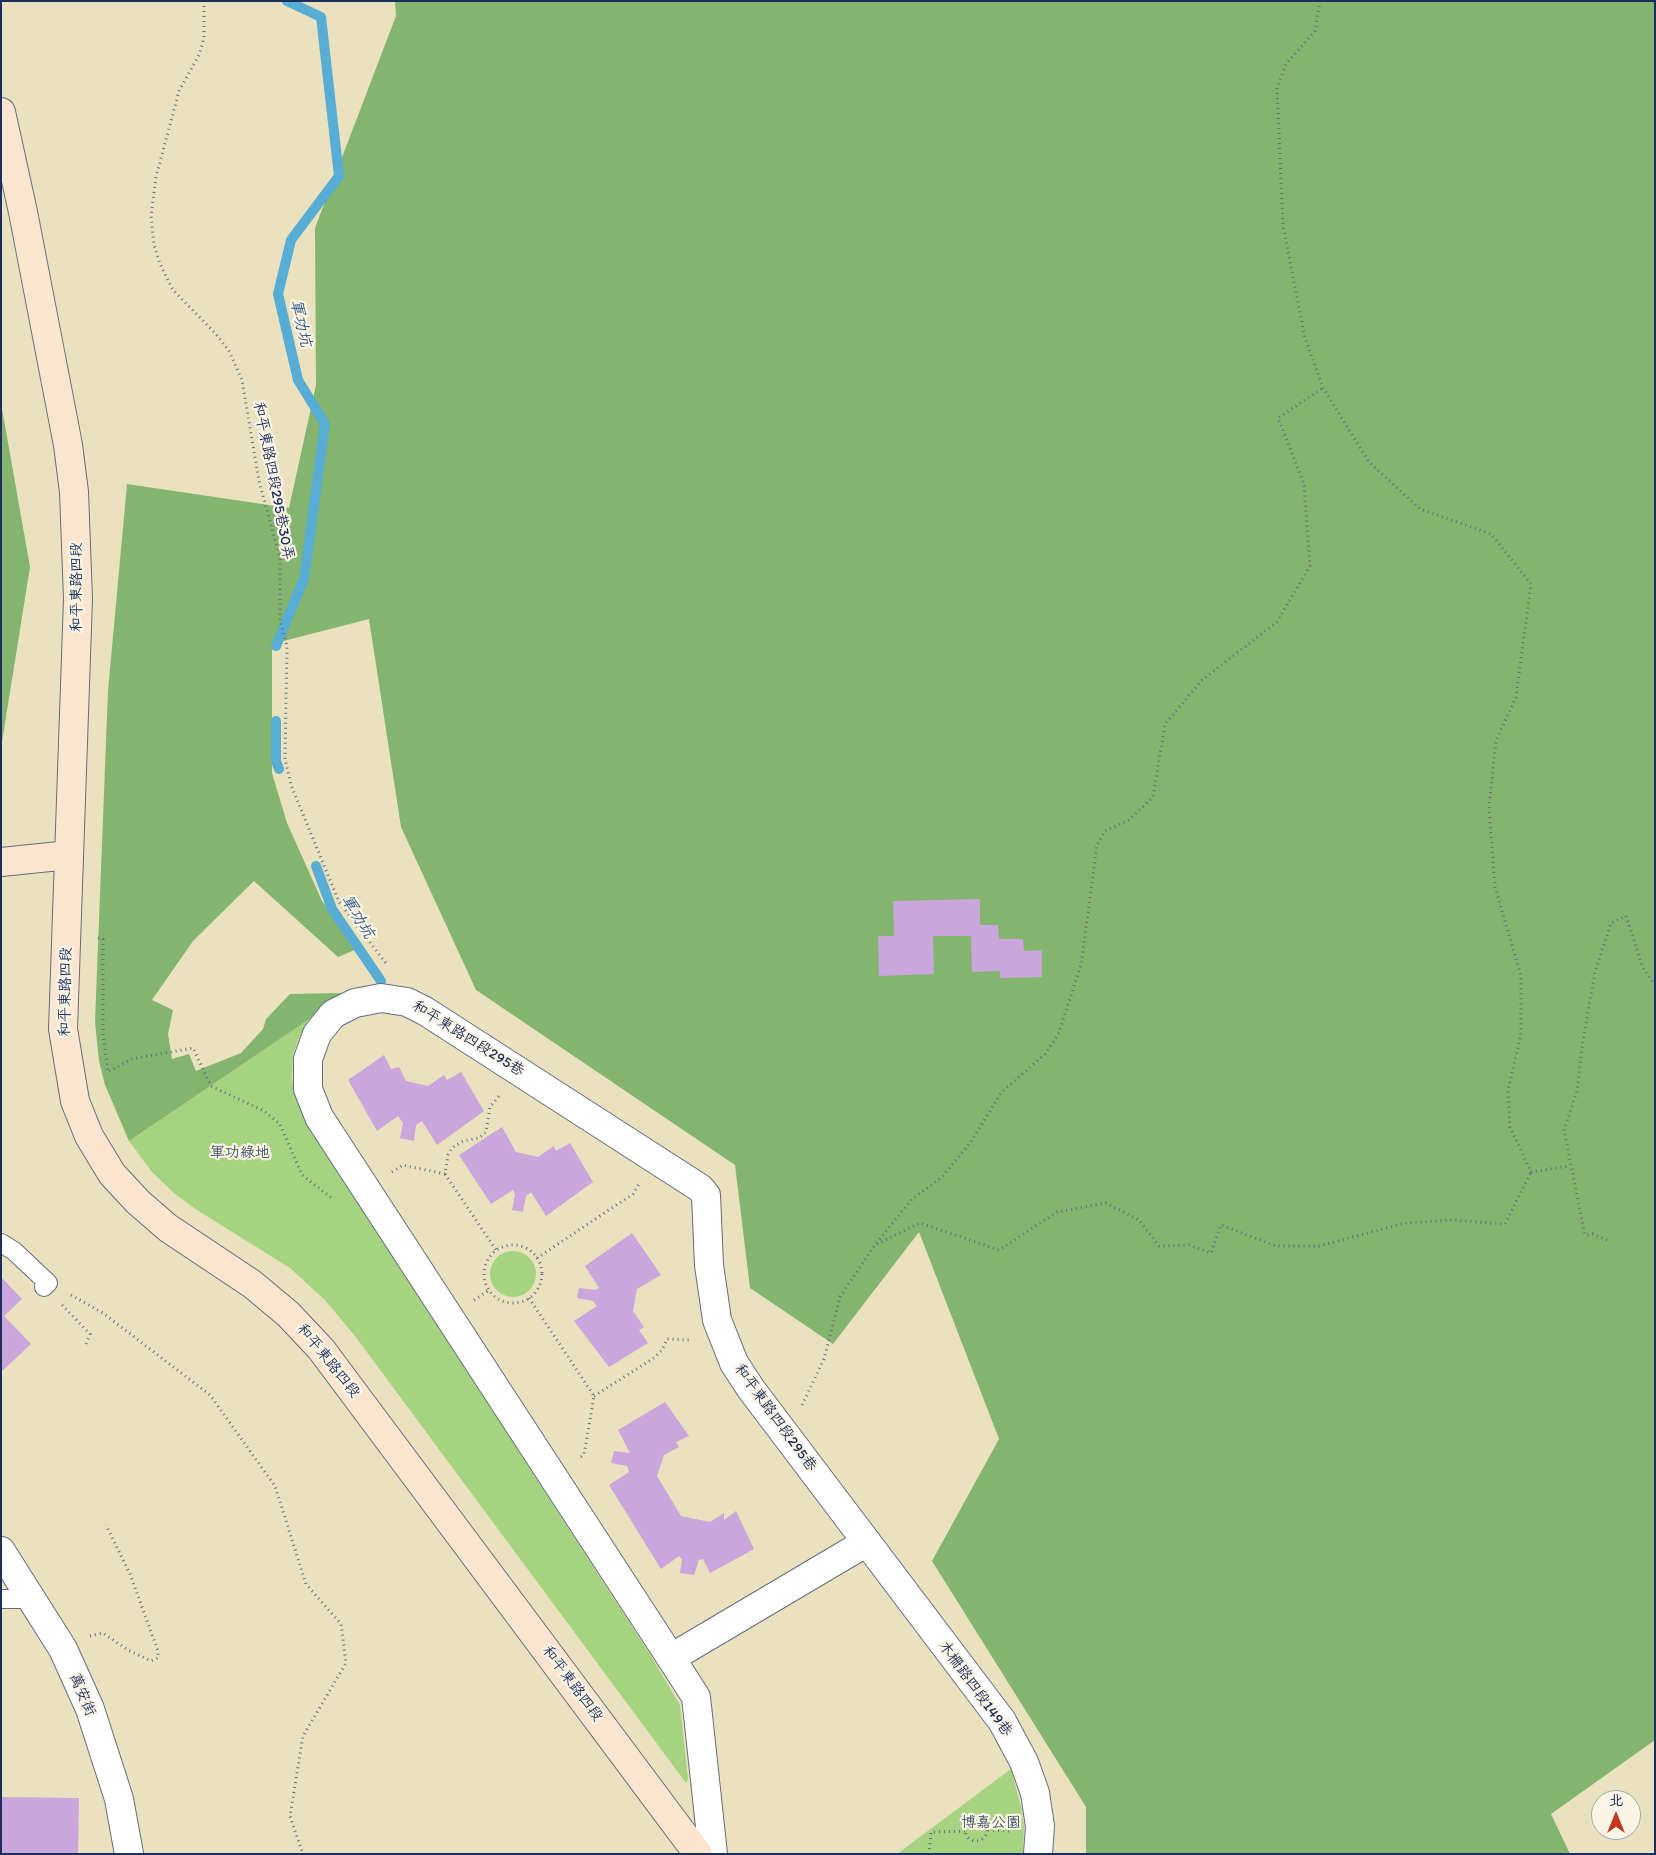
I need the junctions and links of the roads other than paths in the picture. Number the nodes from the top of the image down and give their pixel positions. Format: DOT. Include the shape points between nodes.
graph roads {
  1 [pos="1,112"];
  2 [pos="69,855"];
  3 [pos="1,862"];
  4 [pos="1,1243"];
  5 [pos="46,1285"];
  6 [pos="867,1542"];
  7 [pos="1,1551"];
  8 [pos="1,1599"];
  9 [pos="32,1599"];
  10 [pos="671,1658"];
  11 [pos="129,1854"];
  12 [pos="698,1854"];
  13 [pos="713,1854"];
  14 [pos="1038,1854"];
  1 -- 2 [label="main road, 和平東路四段" via="29,241 74,492 78,599"];
  2 -- 3 [label="main road"];
  2 -- 12 [label="main road, 和平東路四段" via="63,1028 67,1058 75,1100 89,1136 112,1174 168,1228 252,1284 288,1314 321,1349"];
  4 -- 5 [label="lane" via="14,1251"];
  6 -- 10 [label="street"];
  6 -- 10 [label="street, 和平東路四段295巷" via="751,1390 724,1342 717,1320 709,1265 706,1195 700,1188 407,1002 381,998 355,1003 333,1014 317,1034 308,1060 308,1089 319,1117"];
  6 -- 14 [label="street, 木柵路四段149巷" via="1002,1721 1024,1762 1035,1793 1040,1826"];
  7 -- 9 [label="street, 萬安街"];
  8 -- 9 [label="lane"];
  9 -- 11 [label="street, 萬安街" via="63,1649 90,1709 119,1799"];
  10 -- 13 [label="street, 和平東路四段295巷" via="696,1697"];
}
